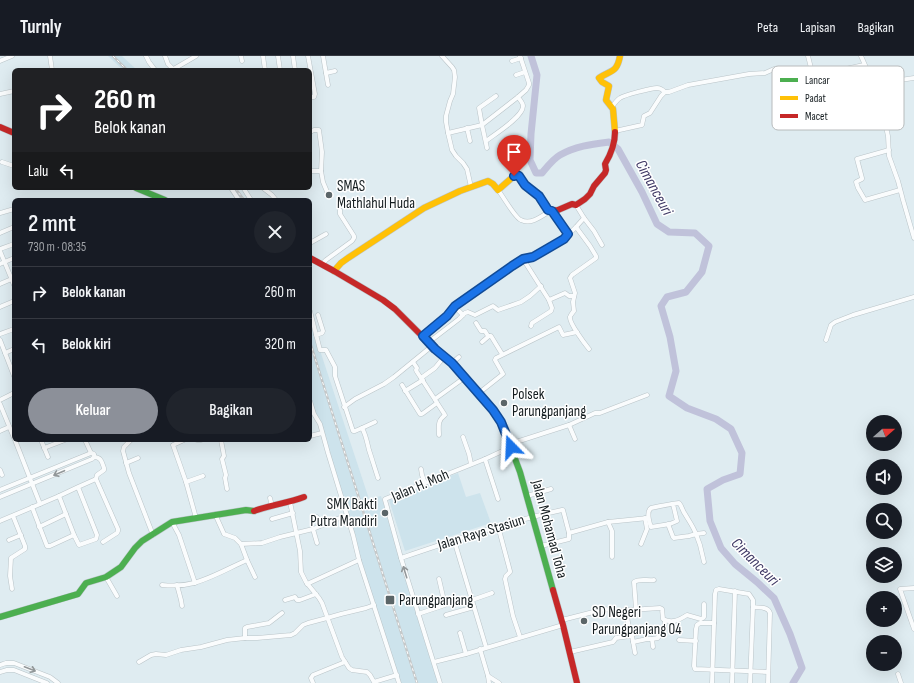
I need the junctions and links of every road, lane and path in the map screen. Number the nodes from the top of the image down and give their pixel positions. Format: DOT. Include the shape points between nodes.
graph roads {
  1 [pos="12,56"];
  2 [pos="50,56"];
  3 [pos="146,56"];
  4 [pos="165,56"];
  5 [pos="196,56"];
  6 [pos="263,56"];
  7 [pos="278,56"];
  8 [pos="293,56"];
  9 [pos="308,56"];
  10 [pos="324,56"];
  11 [pos="442,56"];
  12 [pos="620,56"];
  13 [pos="808,56"];
  14 [pos="861,56"];
  15 [pos="521,57"];
  16 [pos="0,61"];
  17 [pos="512,61"];
  18 [pos="864,65"];
  19 [pos="810,66"];
  20 [pos="859,66"];
  21 [pos="52,68"];
  22 [pos="154,68"];
  23 [pos="171,68"];
  24 [pos="175,68"];
  25 [pos="265,68"];
  26 [pos="280,68"];
  27 [pos="295,68"];
  28 [pos="310,68"];
  29 [pos="772,70"];
  30 [pos="335,71"];
  31 [pos="525,72"];
  32 [pos="326,73"];
  33 [pos="516,75"];
  34 [pos="312,78"];
  35 [pos="914,78"];
  36 [pos="904,79"];
  37 [pos="328,85"];
  38 [pos="12,91"];
  39 [pos="665,92"];
  40 [pos="0,94"];
  41 [pos="312,96"];
  42 [pos="496,96"];
  43 [pos="518,97"];
  44 [pos="612,107"];
  45 [pos="482,125"];
  46 [pos="0,127"];
  47 [pos="467,128"];
  48 [pos="886,130"];
  49 [pos="312,131"];
  50 [pos="615,131"];
  51 [pos="12,132"];
  52 [pos="448,133"];
  53 [pos="470,141"];
  54 [pos="486,141"];
  55 [pos="487,148"];
  56 [pos="889,150"];
  57 [pos="2,162"];
  58 [pos="12,165"];
  59 [pos="312,171"];
  60 [pos="321,172"];
  61 [pos="471,187"];
  62 [pos="141,190"];
  63 [pos="267,190"];
  64 [pos="498,190"];
  65 [pos="900,190"];
  66 [pos="328,194"];
  67 [pos="160,198"];
  68 [pos="274,198"];
  69 [pos="576,205"];
  70 [pos="12,210"];
  71 [pos="340,210"];
  72 [pos="551,211"];
  73 [pos="0,213"];
  74 [pos="584,218"];
  75 [pos="12,228"];
  76 [pos="576,228"];
  77 [pos="0,233"];
  78 [pos="326,234"];
  79 [pos="568,234"];
  80 [pos="914,238"];
  81 [pos="312,242"];
  82 [pos="12,245"];
  83 [pos="602,245"];
  84 [pos="0,250"];
  85 [pos="12,259"];
  86 [pos="312,259"];
  87 [pos="523,259"];
  88 [pos="5,262"];
  89 [pos="0,264"];
  90 [pos="322,264"];
  91 [pos="334,271"];
  92 [pos="12,276"];
  93 [pos="12,278"];
  94 [pos="0,284"];
  95 [pos="541,286"];
  96 [pos="574,296"];
  97 [pos="914,297"];
  98 [pos="549,300"];
  99 [pos="12,302"];
  100 [pos="455,306"];
  101 [pos="0,307"];
  102 [pos="463,314"];
  103 [pos="318,315"];
  104 [pos="312,319"];
  105 [pos="476,323"];
  106 [pos="531,326"];
  107 [pos="12,329"];
  108 [pos="577,332"];
  109 [pos="0,334"];
  110 [pos="316,335"];
  111 [pos="423,336"];
  112 [pos="489,336"];
  113 [pos="0,340"];
  114 [pos="826,340"];
  115 [pos="482,342"];
  116 [pos="430,344"];
  117 [pos="589,349"];
  118 [pos="12,351"];
  119 [pos="5,353"];
  120 [pos="502,354"];
  121 [pos="444,357"];
  122 [pos="459,357"];
  123 [pos="413,362"];
  124 [pos="452,363"];
  125 [pos="12,369"];
  126 [pos="464,378"];
  127 [pos="422,379"];
  128 [pos="402,384"];
  129 [pos="405,391"];
  130 [pos="479,393"];
  131 [pos="12,395"];
  132 [pos="647,395"];
  133 [pos="435,399"];
  134 [pos="0,400"];
  135 [pos="437,403"];
  136 [pos="0,404"];
  137 [pos="344,407"];
  138 [pos="312,408"];
  139 [pos="375,422"];
  140 [pos="569,425"];
  141 [pos="9,427"];
  142 [pos="362,428"];
  143 [pos="0,431"];
  144 [pos="322,433"];
  145 [pos="12,434"];
  146 [pos="439,435"];
  147 [pos="312,436"];
  148 [pos="463,436"];
  149 [pos="575,440"];
  150 [pos="15,442"];
  151 [pos="42,442"];
  152 [pos="60,442"];
  153 [pos="86,442"];
  154 [pos="129,442"];
  155 [pos="172,442"];
  156 [pos="180,442"];
  157 [pos="220,442"];
  158 [pos="173,445"];
  159 [pos="510,446"];
  160 [pos="44,448"];
  161 [pos="92,454"];
  162 [pos="48,457"];
  163 [pos="138,458"];
  164 [pos="485,459"];
  165 [pos="126,463"];
  166 [pos="471,464"];
  167 [pos="421,469"];
  168 [pos="0,470"];
  169 [pos="2,475"];
  170 [pos="203,476"];
  171 [pos="30,478"];
  172 [pos="378,478"];
  173 [pos="96,479"];
  174 [pos="186,482"];
  175 [pos="425,483"];
  176 [pos="32,484"];
  177 [pos="78,487"];
  178 [pos="227,488"];
  179 [pos="551,489"];
  180 [pos="0,490"];
  181 [pos="59,496"];
  182 [pos="527,496"];
  183 [pos="0,497"];
  184 [pos="304,497"];
  185 [pos="270,498"];
  186 [pos="498,499"];
  187 [pos="290,502"];
  188 [pos="40,504"];
  189 [pos="673,504"];
  190 [pos="272,506"];
  191 [pos="32,507"];
  192 [pos="293,513"];
  193 [pos="66,514"];
  194 [pos="215,514"];
  195 [pos="347,515"];
  196 [pos="13,516"];
  197 [pos="533,516"];
  198 [pos="196,518"];
  199 [pos="272,518"];
  200 [pos="317,518"];
  201 [pos="646,518"];
  202 [pos="0,521"];
  203 [pos="172,522"];
  204 [pos="608,522"];
  205 [pos="668,524"];
  206 [pos="319,526"];
  207 [pos="498,526"];
  208 [pos="39,527"];
  209 [pos="313,529"];
  210 [pos="704,532"];
  211 [pos="296,533"];
  212 [pos="569,533"];
  213 [pos="696,534"];
  214 [pos="21,535"];
  215 [pos="74,535"];
  216 [pos="153,535"];
  217 [pos="9,540"];
  218 [pos="454,540"];
  219 [pos="102,542"];
  220 [pos="317,543"];
  221 [pos="241,544"];
  222 [pos="641,544"];
  223 [pos="541,546"];
  224 [pos="612,557"];
  225 [pos="401,558"];
  226 [pos="247,560"];
  227 [pos="359,560"];
  228 [pos="704,562"];
  229 [pos="106,577"];
  230 [pos="254,577"];
  231 [pos="439,578"];
  232 [pos="654,580"];
  233 [pos="195,583"];
  234 [pos="307,584"];
  235 [pos="162,585"];
  236 [pos="177,585"];
  237 [pos="914,588"];
  238 [pos="12,589"];
  239 [pos="734,591"];
  240 [pos="316,594"];
  241 [pos="492,594"];
  242 [pos="117,596"];
  243 [pos="285,600"];
  244 [pos="472,600"];
  245 [pos="704,604"];
  246 [pos="374,605"];
  247 [pos="182,606"];
  248 [pos="474,607"];
  249 [pos="753,607"];
  250 [pos="636,609"];
  251 [pos="626,610"];
  252 [pos="282,613"];
  253 [pos="418,614"];
  254 [pos="446,615"];
  255 [pos="0,617"];
  256 [pos="327,618"];
  257 [pos="665,621"];
  258 [pos="562,623"];
  259 [pos="714,624"];
  260 [pos="914,629"];
  261 [pos="645,631"];
  262 [pos="460,633"];
  263 [pos="631,636"];
  264 [pos="520,637"];
  265 [pos="245,638"];
  266 [pos="652,639"];
  267 [pos="679,640"];
  268 [pos="696,640"];
  269 [pos="633,642"];
  270 [pos="653,646"];
  271 [pos="486,647"];
  272 [pos="480,649"];
  273 [pos="570,652"];
  274 [pos="635,653"];
  275 [pos="466,654"];
  276 [pos="139,662"];
  277 [pos="345,662"];
  278 [pos="434,662"];
  279 [pos="0,665"];
  280 [pos="713,670"];
  281 [pos="732,671"];
  282 [pos="0,672"];
  283 [pos="751,672"];
  284 [pos="768,672"];
  285 [pos="898,674"];
  286 [pos="397,675"];
  287 [pos="488,676"];
  288 [pos="374,681"];
  289 [pos="47,683"];
  290 [pos="58,683"];
  291 [pos="313,683"];
  292 [pos="368,683"];
  293 [pos="399,683"];
  294 [pos="440,683"];
  295 [pos="489,683"];
  296 [pos="499,683"];
  297 [pos="577,683"];
  298 [pos="712,683"];
  299 [pos="732,683"];
  300 [pos="750,683"];
  301 [pos="768,683"];
  302 [pos="901,683"];
  1 -- 16 [label="street"];
  2 -- 21 [label="street"];
  3 -- 22 [label="street"];
  4 -- 23 [label="street"];
  5 -- 24 [label="street"];
  6 -- 25 [label="street"];
  7 -- 26 [label="street"];
  8 -- 27 [label="street"];
  9 -- 28 [label="street"];
  10 -- 32 [label="street"];
  11 -- 52 [label="street" via="454,70 455,77 453,94 446,112"];
  12 -- 44 [label="street" via="615,68 599,78 602,83 609,86 606,100"];
  13 -- 19 [label="street"];
  14 -- 18 [label="street"];
  15 -- 17 [label="street"];
  15 -- 31 [label="street"];
  18 -- 20 [label="street"];
  29 -- 39 [label="street" via="688,85"];
  30 -- 32 [label="street"];
  31 -- 33 [label="street"];
  31 -- 43 [label="street" via="529,85"];
  32 -- 37 [label="street"];
  34 -- 41 [label="street" via="315,94"];
  35 -- 36 [label="street"];
  38 -- 40 [label="street"];
  39 -- 44 [label="street" via="653,88 623,96"];
  39 -- 50 [label="street" via="650,113 644,116 642,125"];
  42 -- 45 [label="street" via="480,107"];
  43 -- 45 [label="street"];
  43 -- 54 [label="street" via="523,106 518,117"];
  44 -- 50 [label="street"];
  45 -- 47 [label="street"];
  45 -- 54 [label="street"];
  46 -- 51 [label="street"];
  47 -- 52 [label="street"];
  47 -- 53 [label="street"];
  48 -- 56 [label="street"];
  49 -- 60 [label="street" via="319,130"];
  50 -- 69 [label="street" via="615,141 605,164 606,170 590,194"];
  52 -- 61 [label="street" via="452,150 467,169"];
  54 -- 55 [label="street"];
  56 -- 65 [label="street"];
  56 -- 65 [label="street" via="856,159 862,178 856,182 857,186 865,200"];
  57 -- 58 [label="street"];
  59 -- 60 [label="street"];
  60 -- 66 [label="street"];
  61 -- 64 [label="street" via="489,181"];
  61 -- 91 [label="street" via="424,208 348,258"];
  62 -- 67 [label="street"];
  63 -- 68 [label="street"];
  64 -- 72 [label="street" via="516,217 522,221 534,220"];
  64 -- 72 [label="street" via="514,176 518,176"];
  65 -- 80 [label="street"];
  69 -- 72 [label="street"];
  69 -- 74 [label="street"];
  70 -- 73 [label="street"];
  71 -- 90 [label="street" via="354,238"];
  72 -- 79 [label="street"];
  74 -- 76 [label="street"];
  74 -- 83 [label="street"];
  75 -- 77 [label="street"];
  76 -- 79 [label="street"];
  76 -- 96 [label="street" via="596,257 571,277"];
  78 -- 81 [label="street"];
  79 -- 87 [label="street" via="533,257"];
  82 -- 84 [label="street"];
  84 -- 88 [label="street"];
  85 -- 88 [label="street"];
  86 -- 90 [label="street, Jalan Mohamad Toha"];
  87 -- 95 [label="street"];
  87 -- 100 [label="street"];
  88 -- 89 [label="street"];
  88 -- 92 [label="street"];
  90 -- 91 [label="street, Jalan Mohamad Toha"];
  91 -- 111 [label="street, Jalan Mohamad Toha" via="384,300"];
  93 -- 94 [label="street"];
  95 -- 98 [label="street"];
  95 -- 102 [label="street" via="524,301 508,307 498,310 493,306 475,315 468,312"];
  96 -- 98 [label="street" via="565,293"];
  96 -- 108 [label="street" via="574,311 570,317"];
  97 -- 114 [label="street" via="835,322 831,325"];
  98 -- 106 [label="street" via="551,311 532,322"];
  99 -- 101 [label="street"];
  100 -- 102 [label="street"];
  100 -- 111 [label="street"];
  102 -- 116 [label="street"];
  103 -- 110 [label="street" via="323,332"];
  104 -- 110 [label="street"];
  105 -- 112 [label="street" via="481,331 485,331"];
  107 -- 109 [label="street"];
  108 -- 117 [label="street"];
  108 -- 120 [label="street" via="563,335 558,327"];
  110 -- 137 [label="street" via="320,350 326,350 335,367"];
  111 -- 116 [label="street, Jalan Mohamad Toha"];
  112 -- 115 [label="street"];
  112 -- 120 [label="street"];
  113 -- 119 [label="street"];
  116 -- 121 [label="street, Jalan Mohamad Toha"];
  116 -- 123 [label="street"];
  118 -- 119 [label="street"];
  119 -- 125 [label="street"];
  120 -- 130 [label="street" via="495,359 503,374"];
  121 -- 124 [label="street, Jalan Mohamad Toha"];
  121 -- 127 [label="street"];
  122 -- 124 [label="street"];
  123 -- 127 [label="street"];
  123 -- 137 [label="street" via="384,384"];
  124 -- 126 [label="street, Jalan Mohamad Toha"];
  126 -- 130 [label="street, Jalan Mohamad Toha"];
  126 -- 133 [label="street"];
  127 -- 129 [label="street"];
  127 -- 133 [label="street"];
  128 -- 129 [label="street"];
  129 -- 135 [label="street" via="420,414"];
  130 -- 159 [label="street, Jalan Mohamad Toha" via="498,417"];
  131 -- 134 [label="street"];
  132 -- 140 [label="street, Jalan H. Moh"];
  133 -- 135 [label="street"];
  135 -- 146 [label="street" via="445,415 440,419"];
  136 -- 141 [label="street"];
  137 -- 142 [label="street" via="353,431"];
  138 -- 144 [label="street" via="320,421"];
  139 -- 142 [label="street"];
  140 -- 149 [label="street"];
  140 -- 159 [label="street, Jalan H. Moh"];
  141 -- 143 [label="street"];
  141 -- 145 [label="street"];
  142 -- 172 [label="street"];
  144 -- 147 [label="street"];
  144 -- 195 [label="street"];
  148 -- 166 [label="street"];
  150 -- 171 [label="street"];
  151 -- 160 [label="street"];
  152 -- 160 [label="street"];
  153 -- 161 [label="street"];
  154 -- 165 [label="street" via="124,447"];
  155 -- 158 [label="street"];
  156 -- 158 [label="street"];
  157 -- 178 [label="street"];
  158 -- 174 [label="street"];
  159 -- 164 [label="street, Jalan H. Moh"];
  159 -- 182 [label="street, Jalan Mohamad Toha"];
  160 -- 162 [label="street"];
  161 -- 171 [label="street"];
  161 -- 173 [label="street" via="101,459 104,468"];
  161 -- 176 [label="street, one-way" via="92,459"];
  163 -- 165 [label="street"];
  164 -- 166 [label="street, Jalan H. Moh"];
  164 -- 186 [label="street"];
  165 -- 216 [label="street"];
  166 -- 175 [label="street, Jalan H. Moh"];
  167 -- 175 [label="street"];
  168 -- 169 [label="street"];
  170 -- 174 [label="street"];
  171 -- 176 [label="street"];
  171 -- 180 [label="street"];
  173 -- 177 [label="street"];
  173 -- 219 [label="street" via="118,529 117,533"];
  174 -- 198 [label="street"];
  175 -- 225 [label="street, Jalan H. Moh" via="385,499"];
  176 -- 183 [label="street"];
  176 -- 188 [label="street"];
  177 -- 181 [label="street"];
  177 -- 215 [label="street" via="97,535 96,538 79,545"];
  179 -- 182 [label="street"];
  181 -- 188 [label="street"];
  181 -- 193 [label="street"];
  182 -- 197 [label="street, Jalan Mohamad Toha"];
  184 -- 187 [label="street"];
  185 -- 190 [label="street"];
  187 -- 190 [label="street"];
  187 -- 192 [label="street"];
  188 -- 191 [label="street"];
  189 -- 201 [label="street" via="650,508"];
  189 -- 205 [label="street" via="677,521"];
  189 -- 213 [label="street" via="680,503"];
  190 -- 194 [label="street" via="252,511"];
  191 -- 196 [label="street"];
  191 -- 208 [label="street"];
  192 -- 199 [label="street"];
  192 -- 211 [label="street"];
  193 -- 208 [label="street"];
  193 -- 215 [label="street"];
  194 -- 198 [label="street"];
  194 -- 221 [label="street" via="224,534 235,538"];
  195 -- 206 [label="street"];
  195 -- 227 [label="street"];
  196 -- 202 [label="street"];
  196 -- 214 [label="street"];
  197 -- 207 [label="street, Jalan Raya Stasiun"];
  197 -- 212 [label="street, Jalan Raya Stasiun" via="563,510"];
  197 -- 223 [label="street, Jalan Mohamad Toha"];
  198 -- 203 [label="street"];
  200 -- 206 [label="street"];
  201 -- 204 [label="street"];
  201 -- 205 [label="street" via="652,528"];
  201 -- 222 [label="street" via="647,529"];
  203 -- 216 [label="street"];
  203 -- 233 [label="street"];
  204 -- 212 [label="street"];
  204 -- 224 [label="street" via="612,531"];
  205 -- 213 [label="street" via="674,538"];
  206 -- 209 [label="street"];
  207 -- 218 [label="street, Jalan Raya Stasiun"];
  207 -- 264 [label="street" via="510,571 505,579"];
  208 -- 215 [label="street" via="47,546"];
  209 -- 211 [label="street"];
  209 -- 220 [label="street"];
  210 -- 213 [label="street"];
  211 -- 221 [label="street" via="262,543"];
  211 -- 234 [label="street" via="301,572"];
  212 -- 223 [label="street" via="568,540"];
  213 -- 228 [label="street"];
  214 -- 217 [label="street"];
  214 -- 238 [label="street" via="25,547 11,558"];
  216 -- 229 [label="street" via="142,541 121,567"];
  218 -- 225 [label="street, Jalan Raya Stasiun"];
  218 -- 244 [label="street"];
  221 -- 226 [label="street"];
  223 -- 258 [label="street, Jalan Mohamad Toha"];
  253 -- 225 [label="street, one-way"];
  226 -- 230 [label="street"];
  226 -- 233 [label="street"];
  227 -- 234 [label="street"];
  227 -- 246 [label="street"];
  229 -- 242 [label="street"];
  229 -- 255 [label="street" via="86,583 78,594"];
  231 -- 253 [label="street" via="445,605"];
  232 -- 250 [label="street" via="634,582"];
  233 -- 236 [label="street"];
  234 -- 240 [label="street"];
  235 -- 236 [label="street"];
  236 -- 247 [label="street"];
  237 -- 260 [label="street" via="900,589"];
  239 -- 249 [label="street" via="750,594"];
  239 -- 259 [label="street" via="719,588 716,590"];
  239 -- 281 [label="street"];
  240 -- 243 [label="street" via="300,600 295,597"];
  240 -- 256 [label="street"];
  241 -- 244 [label="street"];
  244 -- 248 [label="street"];
  245 -- 257 [label="street" via="703,618 687,615 678,621"];
  246 -- 256 [label="street"];
  246 -- 286 [label="street"];
  248 -- 254 [label="street"];
  248 -- 271 [label="street"];
  249 -- 283 [label="street"];
  249 -- 284 [label="street" via="767,608 770,613"];
  250 -- 251 [label="street"];
  250 -- 257 [label="street" via="660,608 662,620"];
  251 -- 258 [label="street" via="600,610"];
  251 -- 263 [label="street"];
  252 -- 265 [label="street" via="269,622 245,628"];
  253 -- 278 [label="street"];
  256 -- 265 [label="street" via="303,625 292,635"];
  256 -- 277 [label="street"];
  257 -- 266 [label="street" via="664,629 659,631 658,638"];
  258 -- 264 [label="street"];
  258 -- 273 [label="street, Jalan Mohamad Toha"];
  259 -- 268 [label="street" via="697,625"];
  259 -- 280 [label="street"];
  261 -- 263 [label="street"];
  262 -- 275 [label="street"];
  263 -- 269 [label="street"];
  263 -- 273 [label="street"];
  264 -- 271 [label="street"];
  265 -- 276 [label="street" via="226,640 166,655 151,655"];
  266 -- 269 [label="street"];
  266 -- 270 [label="street"];
  267 -- 268 [label="street"];
  268 -- 280 [label="street" via="695,669"];
  269 -- 274 [label="street"];
  271 -- 272 [label="street"];
  272 -- 275 [label="street"];
  272 -- 287 [label="street"];
  273 -- 297 [label="street, Jalan Mohamad Toha"];
  275 -- 278 [label="street"];
  277 -- 288 [label="street" via="352,670 367,672"];
  277 -- 291 [label="street" via="313,675"];
  278 -- 294 [label="street"];
  279 -- 290 [label="street, one-way" via="14,663 50,676"];
  280 -- 281 [label="street"];
  280 -- 298 [label="street"];
  281 -- 283 [label="street"];
  281 -- 299 [label="street"];
  282 -- 289 [label="street" via="14,670"];
  283 -- 284 [label="street"];
  283 -- 300 [label="street"];
  284 -- 301 [label="street"];
  285 -- 302 [label="street"];
  286 -- 288 [label="street"];
  286 -- 293 [label="street"];
  287 -- 295 [label="street"];
  287 -- 296 [label="street"];
  288 -- 292 [label="street"];
}
